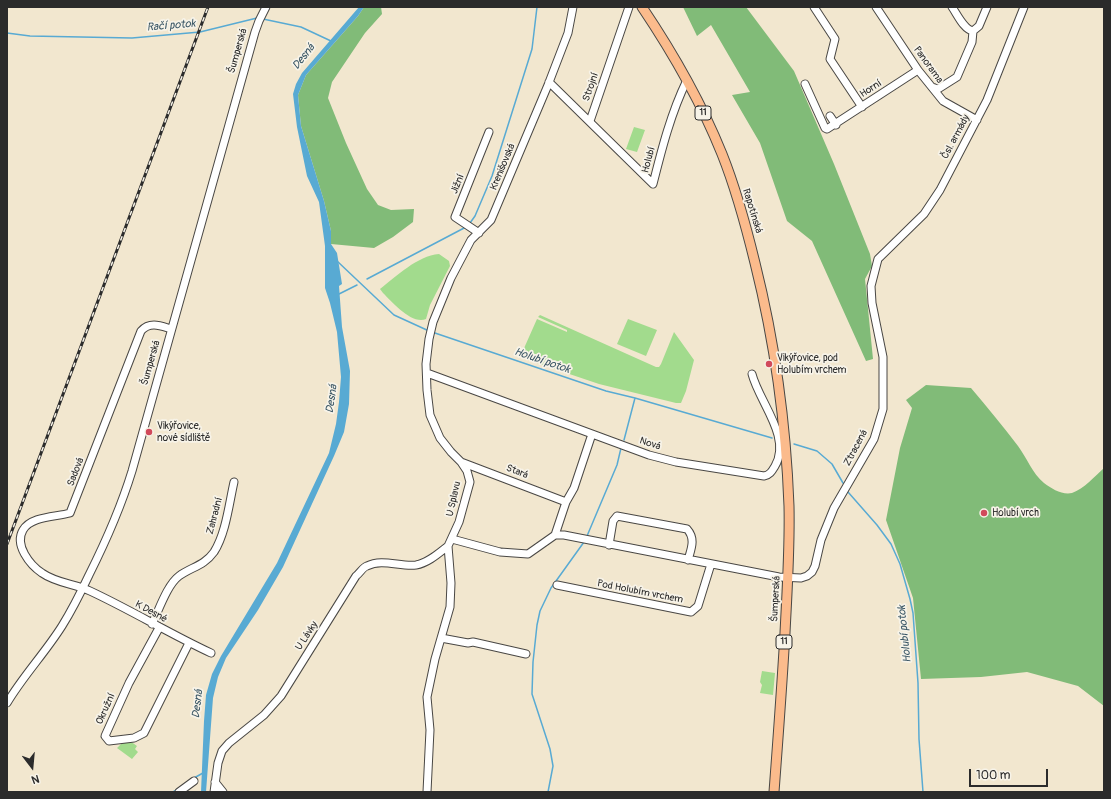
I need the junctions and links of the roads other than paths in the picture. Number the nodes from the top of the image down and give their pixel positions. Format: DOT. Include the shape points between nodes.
graph roads {
  1 [pos="266,7"];
  2 [pos="573,7"];
  3 [pos="629,7"];
  4 [pos="642,7"];
  5 [pos="814,7"];
  6 [pos="876,7"];
  7 [pos="952,7"];
  8 [pos="987,7"];
  9 [pos="1024,7"];
  10 [pos="973,31"];
  11 [pos="918,70"];
  12 [pos="687,80"];
  13 [pos="549,82"];
  14 [pos="805,84"];
  15 [pos="932,87"];
  16 [pos="862,107"];
  17 [pos="830,116"];
  18 [pos="977,120"];
  19 [pos="590,121"];
  20 [pos="836,125"];
  21 [pos="489,132"];
  22 [pos="479,233"];
  23 [pos="878,259"];
  24 [pos="432,326"];
  25 [pos="172,329"];
  26 [pos="427,373"];
  27 [pos="752,374"];
  28 [pos="592,434"];
  29 [pos="785,442"];
  30 [pos="461,462"];
  31 [pos="234,482"];
  32 [pos="566,502"];
  33 [pos="555,535"];
  34 [pos="452,539"];
  35 [pos="609,545"];
  36 [pos="448,546"];
  37 [pos="688,560"];
  38 [pos="711,564"];
  39 [pos="788,578"];
  40 [pos="557,586"];
  41 [pos="83,588"];
  42 [pos="156,626"];
  43 [pos="441,638"];
  44 [pos="189,643"];
  45 [pos="211,653"];
  46 [pos="526,654"];
  47 [pos="7,703"];
  48 [pos="194,781"];
  49 [pos="215,782"];
  50 [pos="179,792"];
  51 [pos="214,792"];
  52 [pos="223,792"];
  53 [pos="427,792"];
  54 [pos="774,792"];
  1 -- 25 [label="street, Šumperská" via="260,19"];
  2 -- 13 [label="street, Krenišovská" via="568,32"];
  3 -- 19 [label="street, Strojní"];
  4 -- 12 [label="main road, Rapotínská / 11"];
  5 -- 16 [label="street" via="835,39 830,59"];
  6 -- 11 [label="street, Panorama"];
  7 -- 10 [label="street" via="964,25"];
  8 -- 10 [label="street" via="979,26"];
  9 -- 18 [label="street, Čsl. armády"];
  10 -- 15 [label="street" via="972,42 957,77 938,89"];
  11 -- 15 [label="street, Panorama"];
  11 -- 16 [label="street, Horní"];
  12 -- 19 [label="street, Holubí" via="678,98 653,184"];
  12 -- 29 [label="main road, Rapotínská / 11" via="722,155 746,227 771,335"];
  13 -- 19 [label="street, Strojní"];
  13 -- 22 [label="street, Krenišovská" via="492,220"];
  14 -- 20 [label="street" via="825,128 830,129"];
  15 -- 18 [label="street, Panorama" via="943,101"];
  16 -- 20 [label="street, Horní"];
  17 -- 20 [label="street"];
  18 -- 23 [label="street, Čsl. armády" via="940,190 924,214"];
  21 -- 22 [label="street, Jižní" via="455,217"];
  22 -- 24 [label="street, Krenišovská" via="471,240 451,278"];
  23 -- 39 [label="street, Ztracená" via="871,286 883,357 883,409 874,439 825,528 814,568 804,578"];
  24 -- 26 [label="street, U Splavu"];
  25 -- 41 [label="street, Šumperská" via="125,492"];
  25 -- 41 [label="street, Sadová" via="150,325 140,333 70,514 29,523 20,536 22,550 42,573"];
  26 -- 28 [label="street, Nová"];
  26 -- 30 [label="street, U Splavu" via="430,415 440,438"];
  27 -- 28 [label="street, Nová" via="777,429 780,456 768,475 760,476 676,462"];
  28 -- 32 [label="street" via="574,488"];
  29 -- 39 [label="main road, Šumperská / 11" via="789,506"];
  30 -- 32 [label="street, Stará"];
  30 -- 34 [label="street, U Splavu" via="470,482"];
  31 -- 42 [label="street, Zahradní" via="222,534 213,552 202,564 179,576 172,583"];
  32 -- 33 [label="street"];
  33 -- 34 [label="street" via="528,554 500,552"];
  33 -- 35 [label="street"];
  34 -- 36 [label="street, U Splavu"];
  35 -- 37 [label="street"];
  35 -- 37 [label="street" via="613,521 617,516 688,529 693,539"];
  36 -- 43 [label="street" via="450,607"];
  36 -- 49 [label="street, U Lávky" via="416,565 386,563 366,566 356,576 281,696 264,715 222,751"];
  37 -- 38 [label="street"];
  38 -- 39 [label="street"];
  38 -- 40 [label="street, Pod Holubím vrchem" via="698,606 691,612"];
  39 -- 54 [label="main road, Šumperská / 11"];
  41 -- 42 [label="street, K Desné"];
  41 -- 47 [label="street, Šumperská" via="63,625"];
  42 -- 44 [label="street, K Desné"];
  42 -- 44 [label="street, Okružní" via="105,736 109,741 134,738 144,733"];
  43 -- 46 [label="street"];
  43 -- 53 [label="street" via="428,698 430,730"];
  44 -- 45 [label="street, K Desné"];
  48 -- 50 [label="street"];
  49 -- 51 [label="street, U Lávky"];
  49 -- 52 [label="street"];
}
